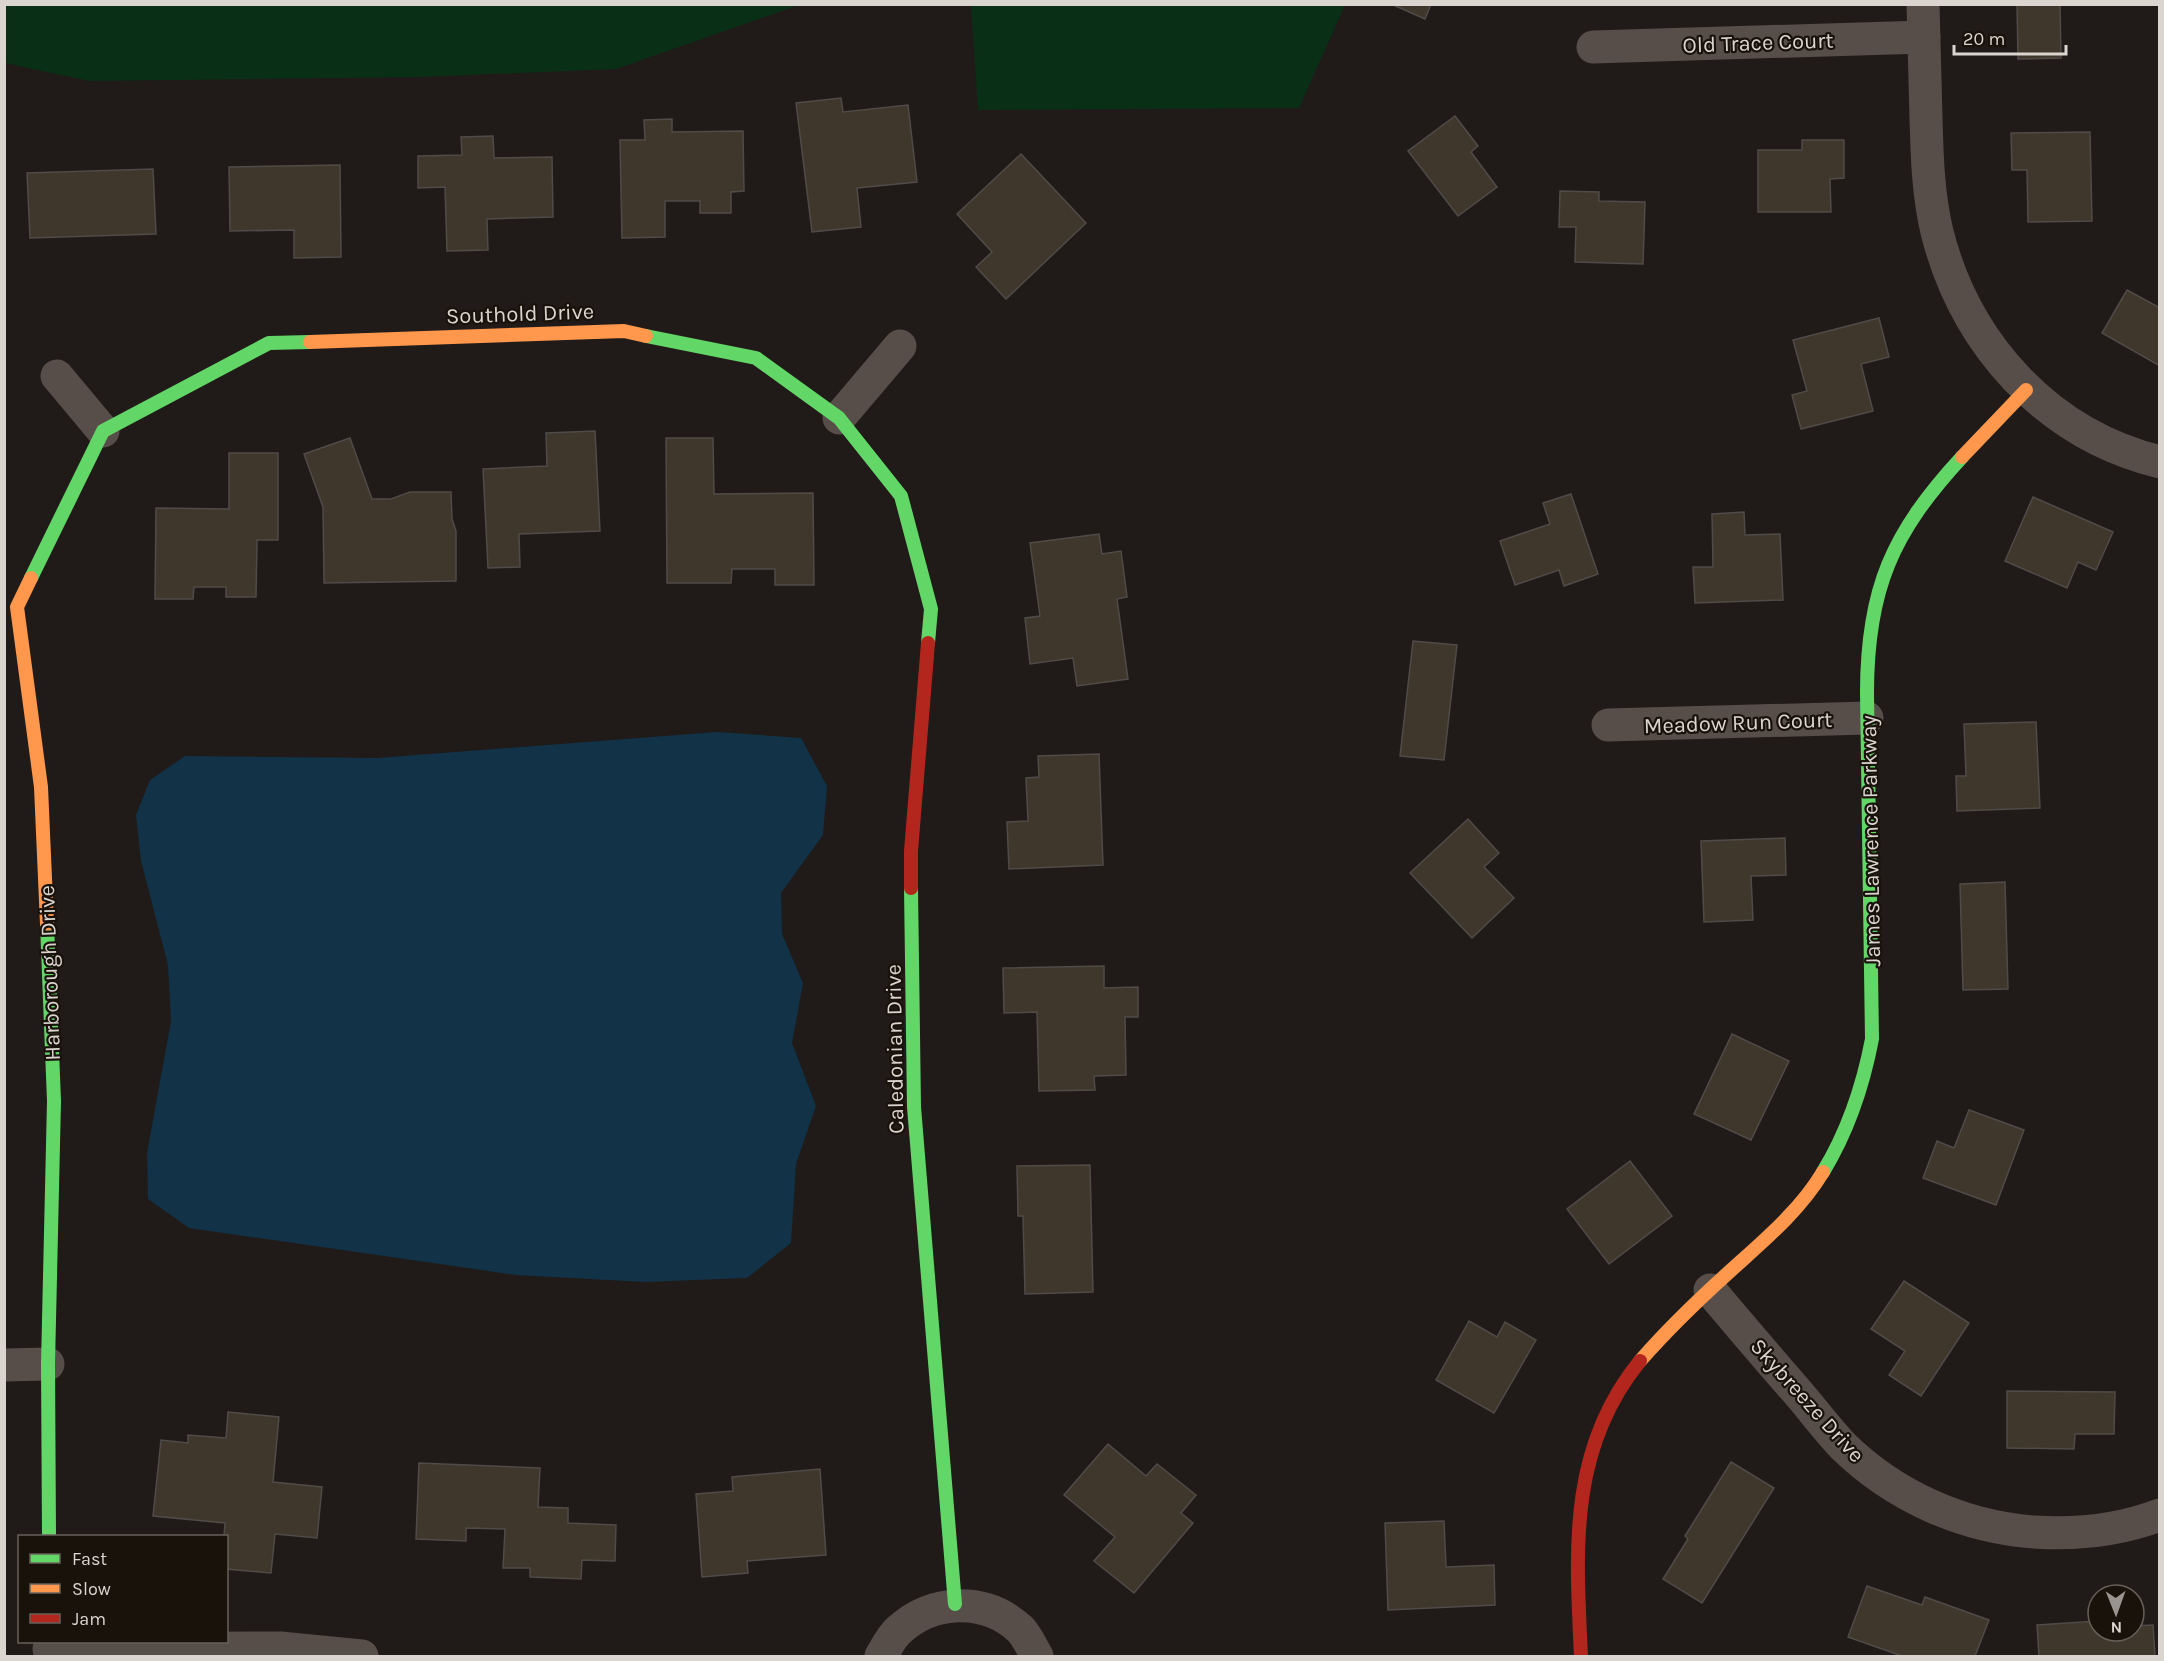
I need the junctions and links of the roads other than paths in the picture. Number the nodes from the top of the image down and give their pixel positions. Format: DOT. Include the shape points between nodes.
graph roads {
  1 [pos="1923,4"];
  2 [pos="1924,37"];
  3 [pos="1593,47"];
  4 [pos="900,346"];
  5 [pos="57,376"];
  6 [pos="2026,390"];
  7 [pos="839,418"];
  8 [pos="103,430"];
  9 [pos="2160,462"];
  10 [pos="901,496"];
  11 [pos="1867,718"];
  12 [pos="1608,725"];
  13 [pos="1710,1290"];
  14 [pos="48,1364"];
  15 [pos="4,1365"];
  16 [pos="2160,1515"];
  17 [pos="49,1535"];
  18 [pos="955,1604"];
  19 [pos="50,1649"];
  20 [pos="362,1656"];
  21 [pos="881,1656"];
  22 [pos="1037,1656"];
  23 [pos="1581,1656"];
  1 -- 2 [label="street"];
  2 -- 3 [label="street, Old Trace Court"];
  2 -- 6 [label="street" via="1928,179 1937,231 1952,279 1974,321"];
  4 -- 7 [label="street"];
  5 -- 8 [label="street"];
  6 -- 9 [label="street" via="2058,417 2100,440"];
  6 -- 11 [label="street, James Lawrence Parkway" via="1924,499 1901,534 1884,572 1872,617"];
  7 -- 8 [label="street, Southold Drive" via="756,358 624,331 268,343"];
  7 -- 10 [label="street, Southold Drive"];
  8 -- 14 [label="street, Harborough Drive" via="17,606 41,788 53,1078"];
  10 -- 18 [label="street, Caledonian Drive" via="931,609 911,850 914,1107"];
  11 -- 12 [label="street, Meadow Run Court"];
  11 -- 13 [label="street, James Lawrence Parkway" via="1873,1010 1866,1075 1850,1124 1820,1177 1786,1219"];
  13 -- 16 [label="street, Skybreeze Drive" via="1843,1445 1877,1475 1912,1498 1959,1518 2028,1532 2059,1534 2109,1529"];
  13 -- 23 [label="street, James Lawrence Parkway" via="1638,1363 1616,1396 1594,1442 1582,1489 1576,1539"];
  14 -- 15 [label="street"];
  14 -- 17 [label="street, Harborough Drive"];
  18 -- 21 [label="street" via="924,1612 898,1631"];
  18 -- 22 [label="street" via="990,1610 1020,1630"];
  19 -- 20 [label="street" via="280,1648"];
}
